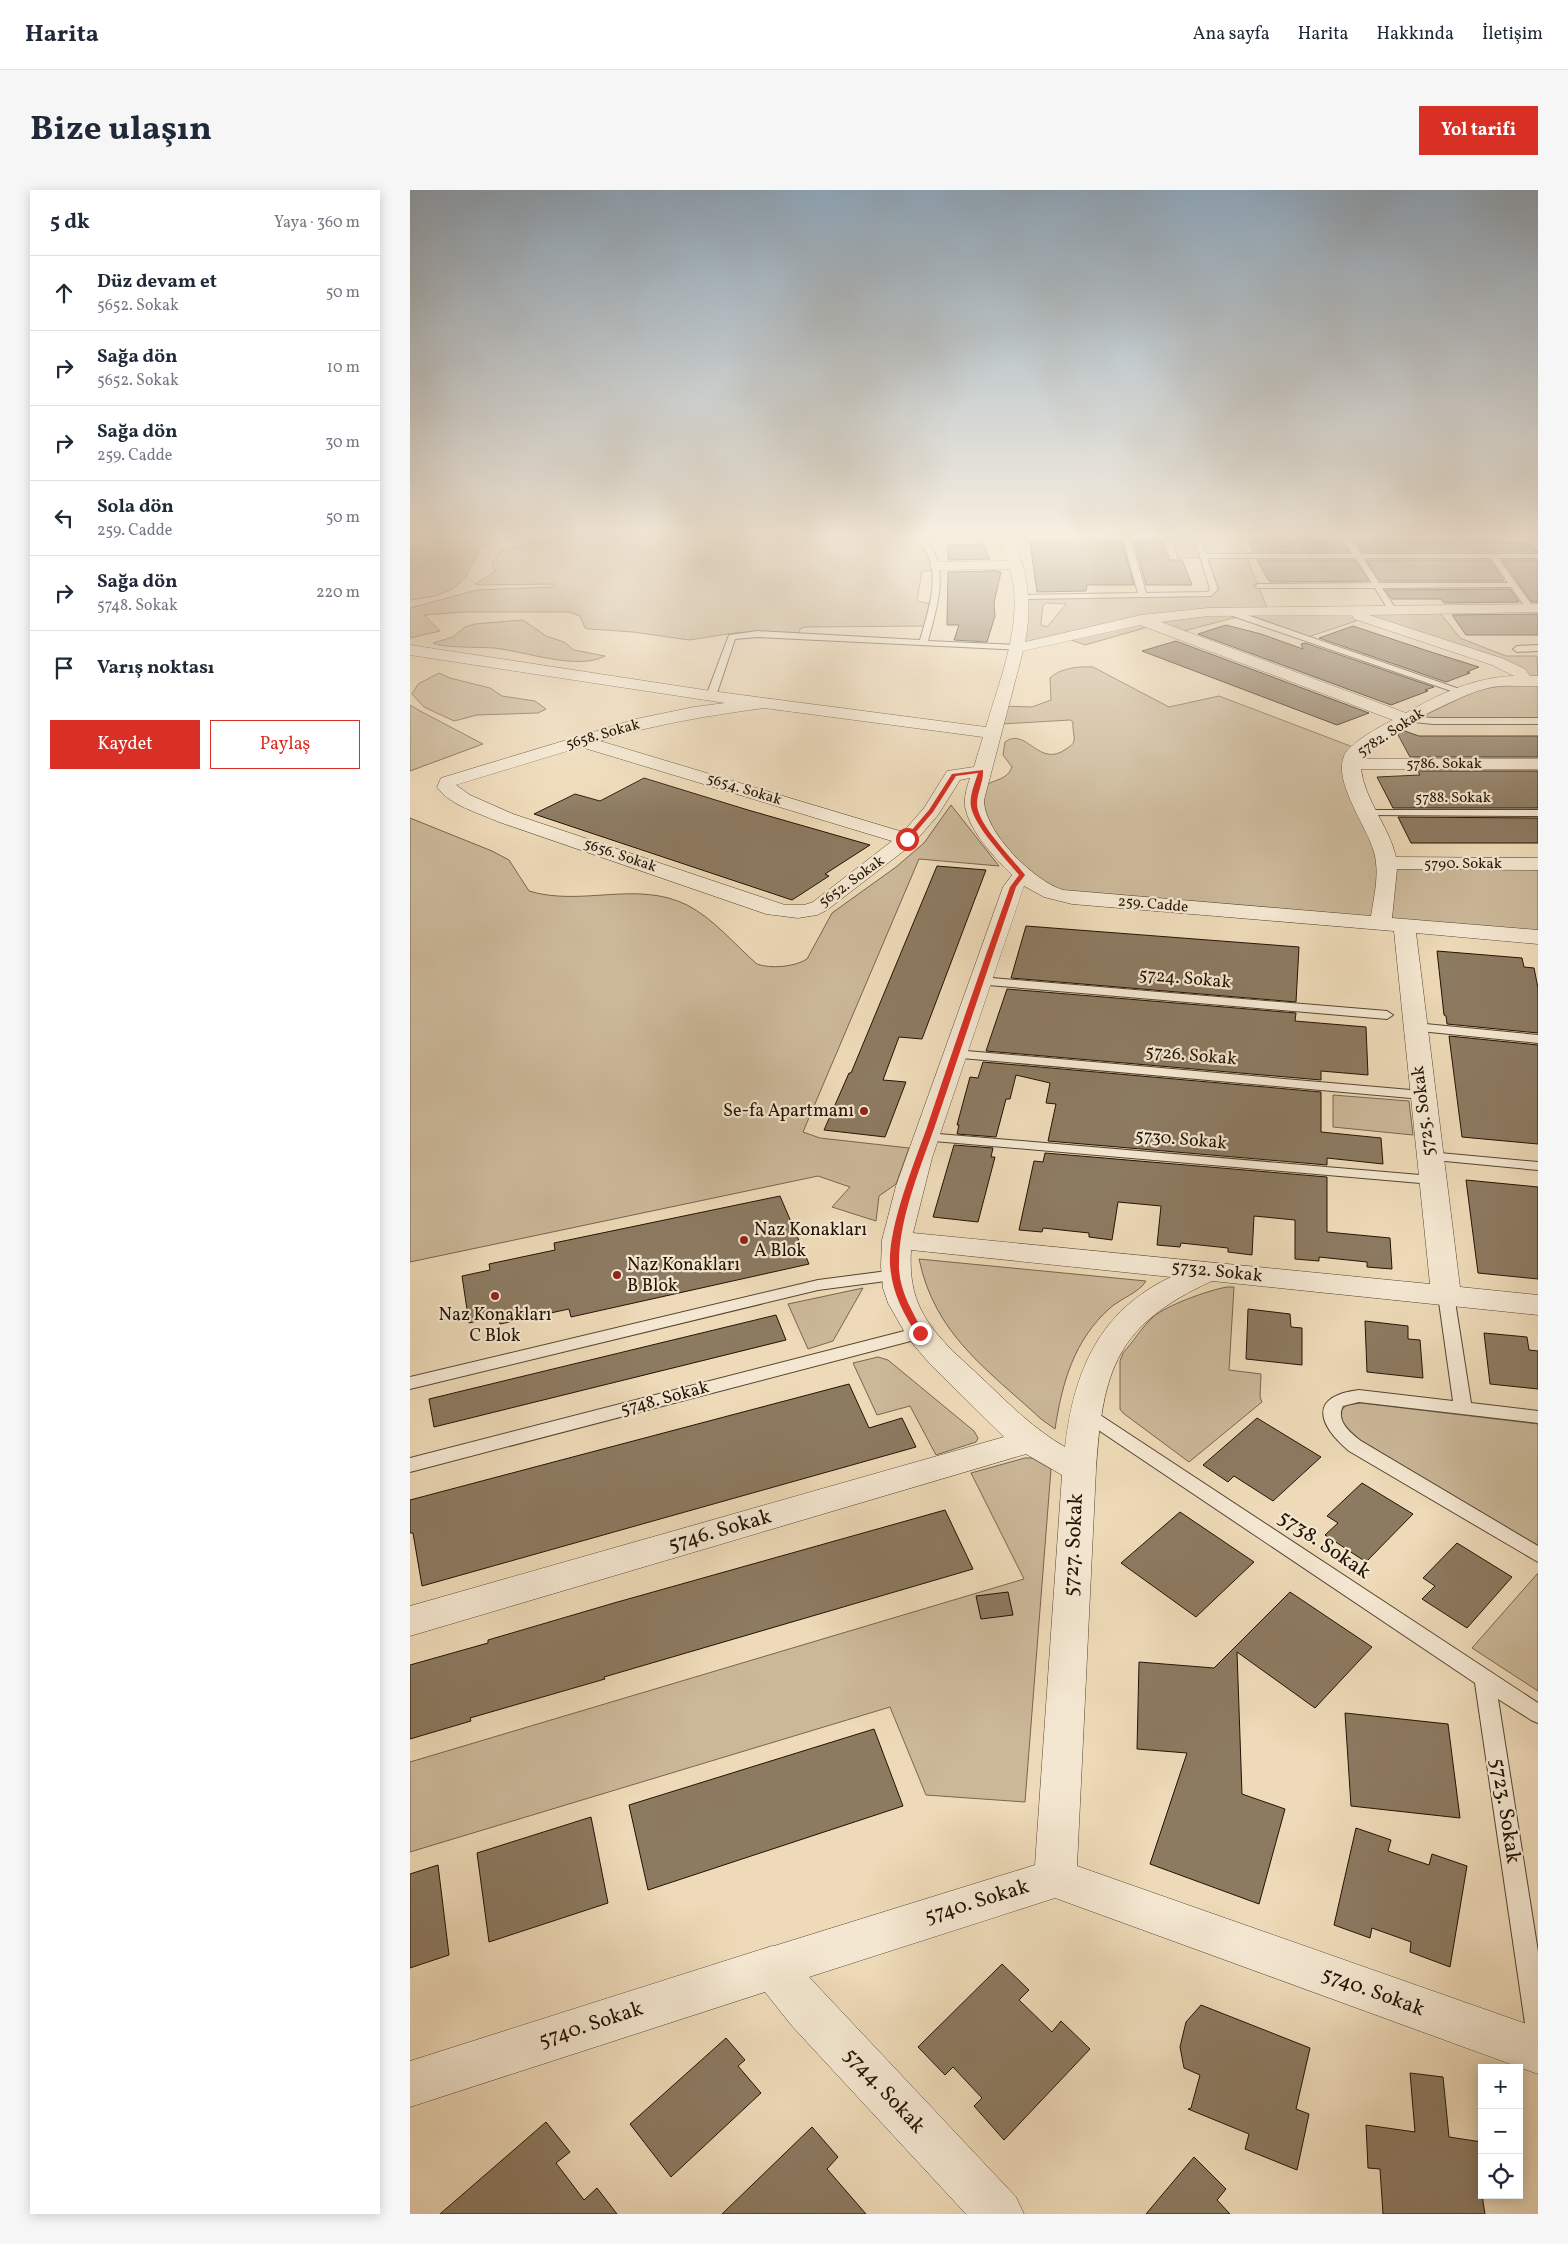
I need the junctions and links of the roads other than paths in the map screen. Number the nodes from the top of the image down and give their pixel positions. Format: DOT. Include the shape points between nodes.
graph roads {
  1 [pos="928,626"];
  2 [pos="1020,626"];
  3 [pos="1113,626"];
  4 [pos="1158,626"];
  5 [pos="1272,626"];
  6 [pos="1391,626"];
  7 [pos="923,643"];
  8 [pos="1018,648"];
  9 [pos="1517,648"];
  10 [pos="1538,648"];
  11 [pos="410,650"];
  12 [pos="1532,682"];
  13 [pos="1463,692"];
  14 [pos="710,696"];
  15 [pos="764,703"];
  16 [pos="1407,719"];
  17 [pos="1538,721"];
  18 [pos="993,733"];
  19 [pos="580,741"];
  20 [pos="1351,764"];
  21 [pos="1538,764"];
  22 [pos="981,771"];
  23 [pos="446,784"];
  24 [pos="1368,813"];
  25 [pos="1538,813"];
  26 [pos="907,839"];
  27 [pos="1387,863"];
  28 [pos="1538,864"];
  29 [pos="1022,875"];
  30 [pos="802,911"];
  31 [pos="1392,925"];
  32 [pos="1538,938"];
  33 [pos="980,981"];
  34 [pos="1387,1015"];
  35 [pos="1415,1027"];
  36 [pos="1538,1039"];
  37 [pos="955,1054"];
  38 [pos="1422,1095"];
  39 [pos="927,1136"];
  40 [pos="1538,1166"];
  41 [pos="1431,1168"];
  42 [pos="896,1240"];
  43 [pos="1210,1271"];
  44 [pos="895,1275"];
  45 [pos="1446,1295"];
  46 [pos="1538,1304"];
  47 [pos="920,1333"];
  48 [pos="410,1382"];
  49 [pos="1463,1408"];
  50 [pos="1085,1414"];
  51 [pos="1538,1417"];
  52 [pos="1031,1441"];
  53 [pos="410,1466"];
  54 [pos="1079,1469"];
  55 [pos="1538,1555"];
  56 [pos="410,1621"];
  57 [pos="1485,1681"];
  58 [pos="1538,1714"];
  59 [pos="1054,1878"];
  60 [pos="772,1967"];
  61 [pos="1538,2030"];
  62 [pos="1538,2051"];
  63 [pos="410,2084"];
  64 [pos="999,2214"];
  1 -- 7 [label="lane"];
  2 -- 8 [label="street, 259. Cadde"];
  3 -- 8 [label="street"];
  4 -- 16 [label="street"];
  5 -- 13 [label="lane"];
  6 -- 12 [label="street" via="1498,662"];
  7 -- 8 [label="lane"];
  7 -- 14 [label="lane" via="757,634 732,637"];
  8 -- 18 [label="street, 259. Cadde"];
  9 -- 10 [label="lane"];
  11 -- 14 [label="street"];
  12 -- 13 [label="street, 5782. Sokak" via="1486,684"];
  13 -- 16 [label="street, 5782. Sokak"];
  14 -- 15 [label="street"];
  15 -- 18 [label="street"];
  15 -- 19 [label="street, 5658. Sokak" via="684,714"];
  16 -- 17 [label="lane"];
  16 -- 20 [label="street, 5782. Sokak" via="1358,751"];
  18 -- 22 [label="street, 259. Cadde"];
  19 -- 23 [label="street, 5658. Sokak"];
  19 -- 26 [label="street, 5654. Sokak"];
  20 -- 21 [label="street, 5786. Sokak"];
  20 -- 24 [label="street, 5782. Sokak"];
  22 -- 26 [label="street, 5652. Sokak" via="954,775 931,811"];
  22 -- 29 [label="street, 259. Cadde" via="974,797 978,818"];
  23 -- 30 [label="street, 5656. Sokak" via="447,789 463,800 506,818 774,909"];
  24 -- 25 [label="lane, 5788. Sokak"];
  24 -- 27 [label="street, 5782. Sokak"];
  26 -- 30 [label="street, 5652. Sokak" via="820,906"];
  27 -- 28 [label="street, 5790. Sokak"];
  27 -- 31 [label="street, 5782. Sokak"];
  29 -- 31 [label="street, 259. Cadde" via="1045,890 1066,897"];
  29 -- 33 [label="street" via="1013,887"];
  31 -- 32 [label="street, 259. Cadde"];
  31 -- 35 [label="street, 5725. Sokak"];
  33 -- 34 [label="lane, 5724. Sokak"];
  33 -- 37 [label="street"];
  35 -- 36 [label="lane"];
  35 -- 38 [label="street, 5725. Sokak"];
  37 -- 38 [label="lane, 5726. Sokak"];
  37 -- 39 [label="street"];
  38 -- 41 [label="street, 5725. Sokak"];
  39 -- 41 [label="lane, 5730. Sokak"];
  39 -- 42 [label="street"];
  40 -- 41 [label="lane, 5730. Sokak"];
  41 -- 45 [label="street, 5725. Sokak"];
  42 -- 43 [label="street, 5732. Sokak"];
  42 -- 44 [label="street"];
  43 -- 45 [label="street, 5732. Sokak"];
  43 -- 50 [label="street, 5727. Sokak" via="1146,1304 1124,1326 1099,1361"];
  44 -- 47 [label="street" via="903,1304"];
  44 -- 48 [label="lane" via="818,1285"];
  45 -- 46 [label="street, 5732. Sokak"];
  45 -- 49 [label="lane"];
  47 -- 52 [label="street" via="1002,1417"];
  47 -- 53 [label="lane, 5748. Sokak"];
  49 -- 51 [label="lane"];
  49 -- 55 [label="lane" via="1359,1396 1341,1398 1334,1403 1331,1418 1337,1430 1356,1446"];
  50 -- 54 [label="street, 5727. Sokak"];
  50 -- 57 [label="lane, 5738. Sokak"];
  52 -- 54 [label="street"];
  52 -- 56 [label="street, 5746. Sokak"];
  54 -- 59 [label="street, 5727. Sokak"];
  57 -- 58 [label="lane, 5738. Sokak"];
  57 -- 61 [label="lane, 5723. Sokak"];
  59 -- 60 [label="street, 5740. Sokak"];
  59 -- 62 [label="street, 5740. Sokak"];
  60 -- 63 [label="street, 5740. Sokak"];
  60 -- 64 [label="street, 5744. Sokak" via="808,2010"];
}
